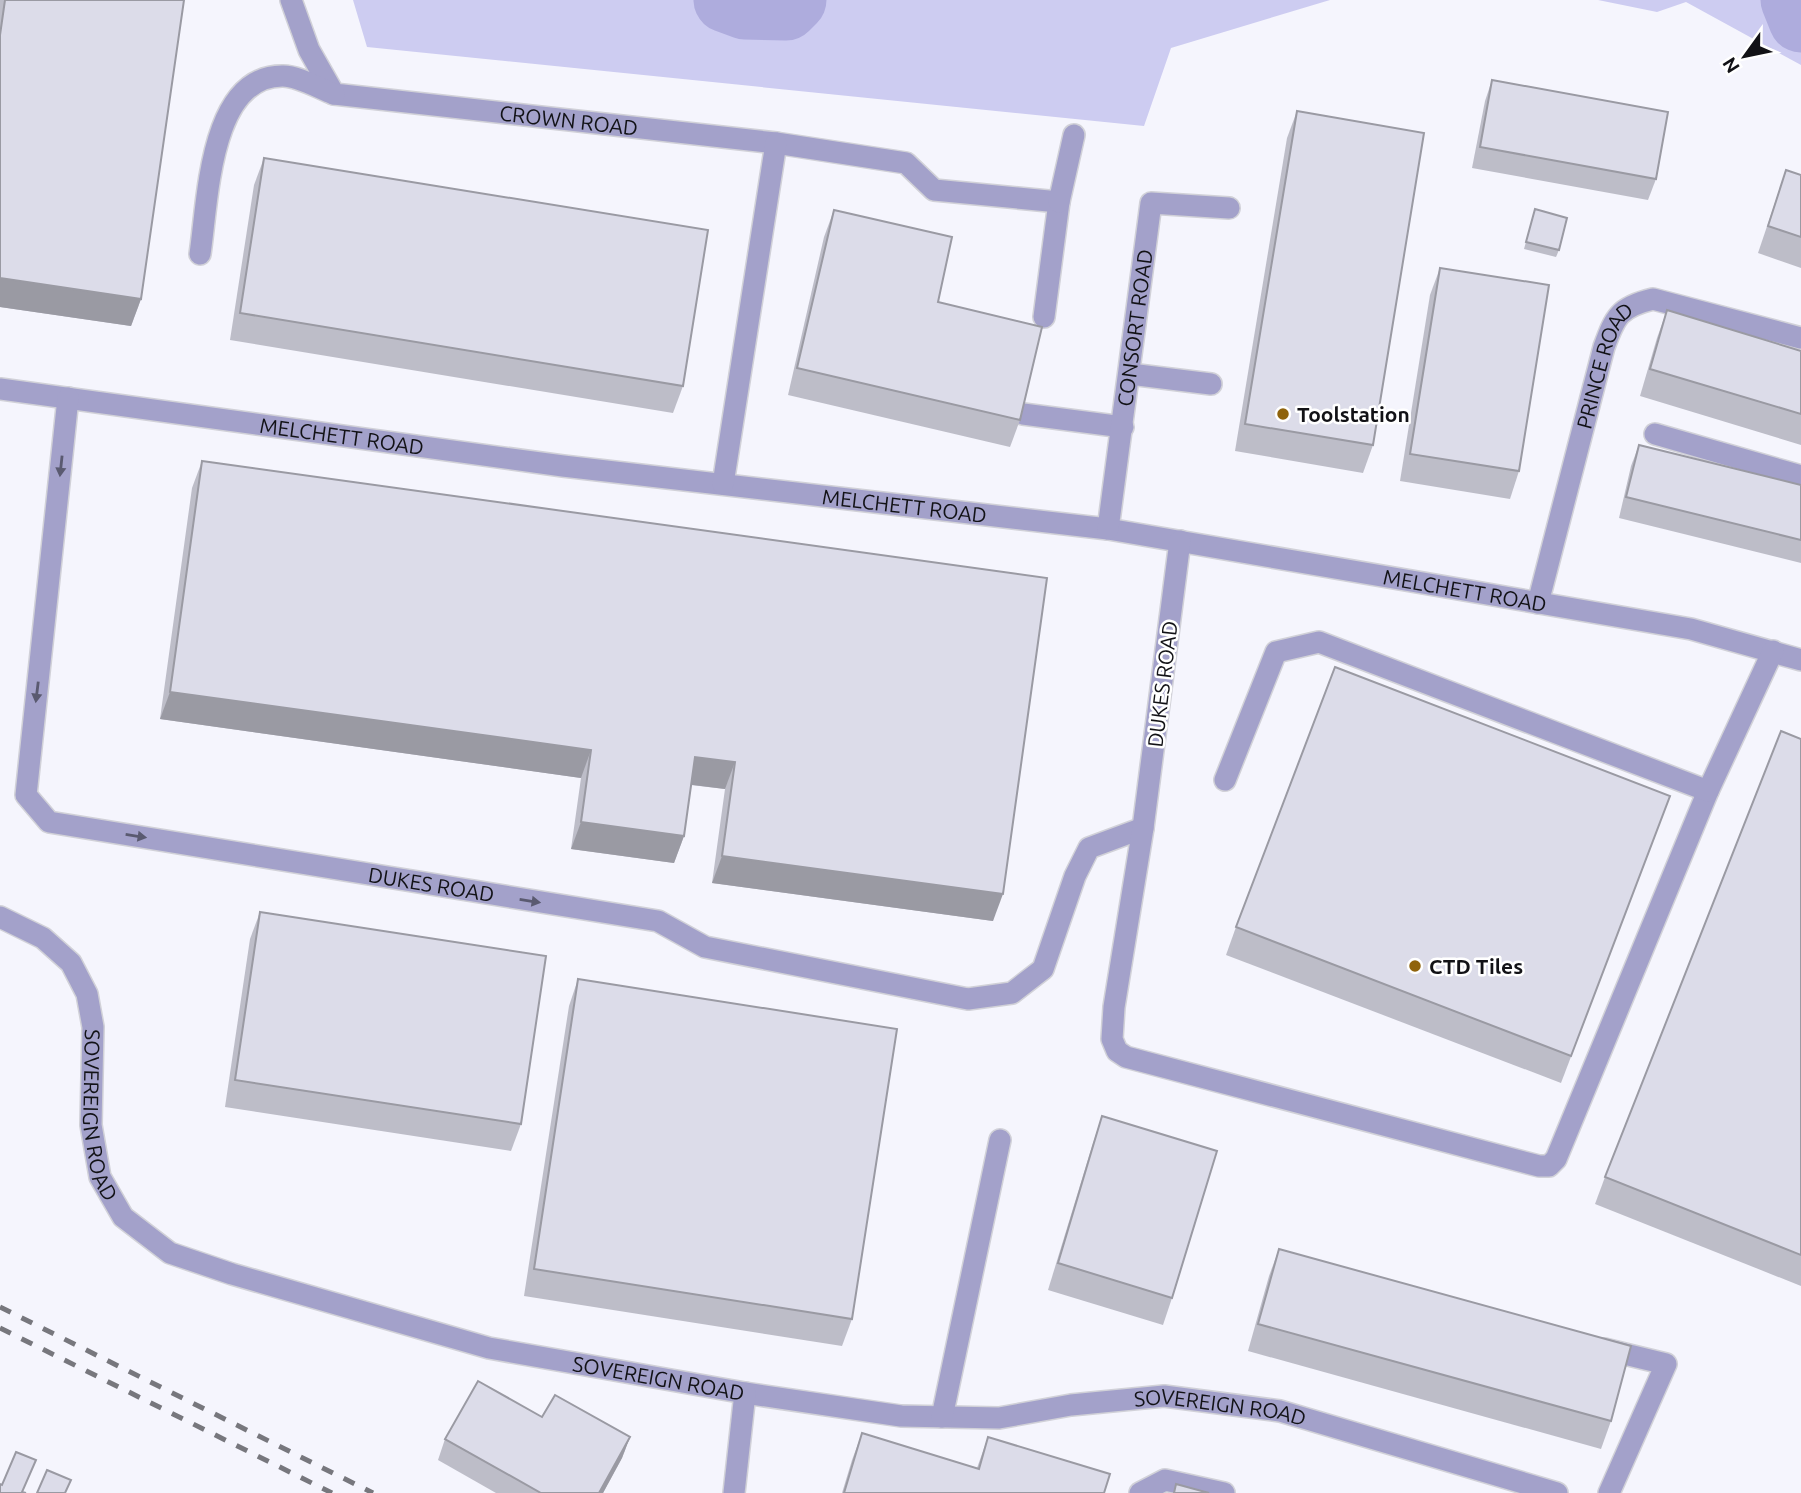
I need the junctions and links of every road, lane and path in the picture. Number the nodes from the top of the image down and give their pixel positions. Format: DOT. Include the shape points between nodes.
graph roads {
  1 [pos="291,0"];
  2 [pos="334,94"];
  3 [pos="1074,135"];
  4 [pos="776,143"];
  5 [pos="1059,202"];
  6 [pos="1229,208"];
  7 [pos="200,254"];
  8 [pos="1044,317"];
  9 [pos="1801,338"];
  10 [pos="1130,374"];
  11 [pos="1211,384"];
  12 [pos="0,388"];
  13 [pos="68,398"];
  14 [pos="1023,414"];
  15 [pos="1123,427"];
  16 [pos="1655,434"];
  17 [pos="1801,476"];
  18 [pos="723,484"];
  19 [pos="1108,529"];
  20 [pos="1180,541"];
  21 [pos="1538,603"];
  22 [pos="1773,651"];
  23 [pos="1801,660"];
  24 [pos="1224,780"];
  25 [pos="1708,791"];
  26 [pos="1143,828"];
  27 [pos="0,917"];
  28 [pos="1000,1140"];
  29 [pos="1577,1343"];
  30 [pos="745,1394"];
  31 [pos="942,1417"];
  32 [pos="734,1493"];
  33 [pos="1140,1493"];
  34 [pos="1224,1493"];
  35 [pos="1557,1493"];
  36 [pos="1609,1493"];
  1 -- 2 [label="street" via="309,51"];
  2 -- 4 [label="street, CROWN ROAD"];
  2 -- 7 [label="street, CROWN ROAD" via="285,76 260,81 239,94 218,134"];
  3 -- 5 [label="street"];
  4 -- 5 [label="street, CROWN ROAD" via="906,163 934,190"];
  4 -- 18 [label="street"];
  5 -- 8 [label="street"];
  6 -- 10 [label="street, CONSORT ROAD" via="1152,202"];
  9 -- 21 [label="street, PRINCE ROAD" via="1653,299 1616,316"];
  10 -- 11 [label="street"];
  10 -- 15 [label="street, CONSORT ROAD"];
  12 -- 13 [label="street, MELCHETT ROAD"];
  13 -- 18 [label="street, MELCHETT ROAD"];
  13 -- 26 [label="street, DUKES ROAD, one-way" via="26,795 49,822 659,921 705,947 968,999 1012,993 1043,968 1089,848"];
  14 -- 15 [label="street"];
  15 -- 19 [label="street, CONSORT ROAD"];
  16 -- 17 [label="street"];
  18 -- 19 [label="street, MELCHETT ROAD"];
  19 -- 20 [label="street, MELCHETT ROAD"];
  20 -- 21 [label="street, MELCHETT ROAD"];
  20 -- 26 [label="street, DUKES ROAD"];
  21 -- 22 [label="street, MELCHETT ROAD" via="1690,629"];
  22 -- 23 [label="street, MELCHETT ROAD"];
  22 -- 25 [label="street"];
  24 -- 25 [label="street" via="1276,652 1319,642"];
  25 -- 26 [label="street, DUKES ROAD" via="1556,1159 1549,1166 1126,1058 1117,1051 1112,1039 1114,1007"];
  27 -- 30 [label="street, SOVEREIGN ROAD" via="43,938 71,963 87,994 93,1027 91,1125 100,1177 124,1217 170,1253 489,1348"];
  28 -- 31 [label="street"];
  29 -- 36 [label="street" via="1666,1364"];
  30 -- 31 [label="street, SOVEREIGN ROAD" via="901,1416"];
  30 -- 32 [label="street"];
  31 -- 35 [label="street, SOVEREIGN ROAD" via="999,1418 1164,1396 1280,1410"];
  33 -- 34 [label="street" via="1165,1480"];
}
